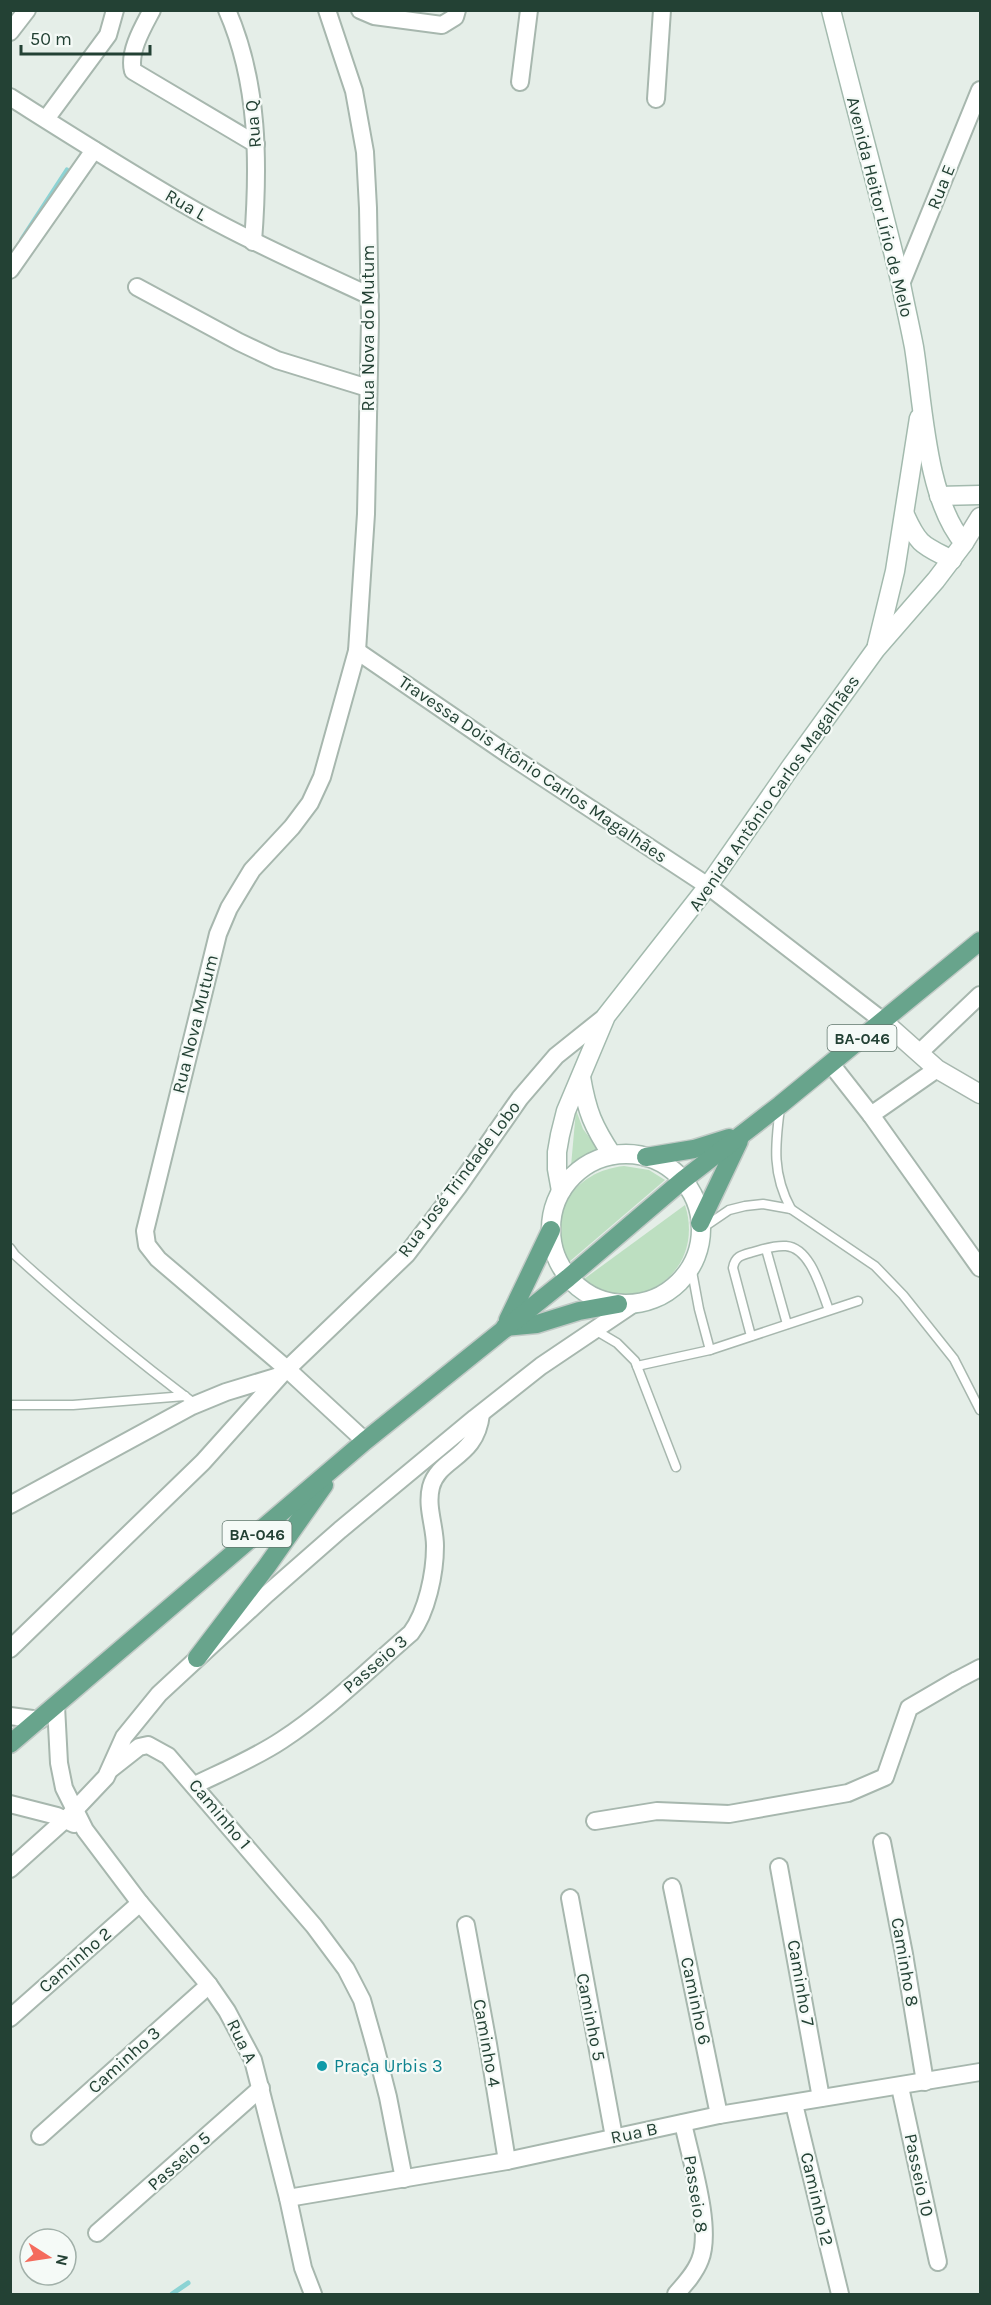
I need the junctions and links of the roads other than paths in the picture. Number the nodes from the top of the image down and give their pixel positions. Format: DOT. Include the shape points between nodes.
graph roads {
  1 [pos="27,10"];
  2 [pos="115,10"];
  3 [pos="152,10"];
  4 [pos="227,10"];
  5 [pos="327,10"];
  6 [pos="360,10"];
  7 [pos="457,10"];
  8 [pos="529,10"];
  9 [pos="662,10"];
  10 [pos="831,10"];
  11 [pos="10,32"];
  12 [pos="520,82"];
  13 [pos="981,90"];
  14 [pos="10,97"];
  15 [pos="656,99"];
  16 [pos="46,119"];
  17 [pos="256,144"];
  18 [pos="94,150"];
  19 [pos="253,242"];
  20 [pos="10,270"];
  21 [pos="901,284"];
  22 [pos="137,287"];
  23 [pos="370,296"];
  24 [pos="368,388"];
  25 [pos="921,405"];
  26 [pos="981,495"];
  27 [pos="939,496"];
  28 [pos="905,515"];
  29 [pos="981,518"];
  30 [pos="964,543"];
  31 [pos="952,560"];
  32 [pos="876,649"];
  33 [pos="357,651"];
  34 [pos="708,886"];
  35 [pos="981,941"];
  36 [pos="981,995"];
  37 [pos="606,1016"];
  38 [pos="883,1021"];
  39 [pos="919,1053"];
  40 [pos="831,1064"];
  41 [pos="938,1069"];
  42 [pos="580,1077"];
  43 [pos="977,1087"];
  44 [pos="780,1104"];
  45 [pos="871,1115"];
  46 [pos="742,1134"];
  47 [pos="612,1155"];
  48 [pos="646,1157"];
  49 [pos="683,1180"];
  50 [pos="561,1191"];
  51 [pos="791,1209"];
  52 [pos="700,1227"];
  53 [pos="551,1230"];
  54 [pos="10,1248"];
  55 [pos="766,1249"];
  56 [pos="691,1266"];
  57 [pos="981,1268"];
  58 [pos="568,1278"];
  59 [pos="858,1301"];
  60 [pos="626,1304"];
  61 [pos="829,1310"];
  62 [pos="788,1324"];
  63 [pos="505,1327"];
  64 [pos="595,1329"];
  65 [pos="751,1336"];
  66 [pos="710,1350"];
  67 [pos="637,1366"];
  68 [pos="284,1372"];
  69 [pos="190,1400"];
  70 [pos="10,1405"];
  71 [pos="981,1410"];
  72 [pos="481,1414"];
  73 [pos="365,1441"];
  74 [pos="342,1461"];
  75 [pos="676,1467"];
  76 [pos="10,1506"];
  77 [pos="10,1649"];
  78 [pos="198,1658"];
  79 [pos="981,1668"];
  80 [pos="56,1706"];
  81 [pos="10,1716"];
  82 [pos="40,1720"];
  83 [pos="10,1744"];
  84 [pos="110,1770"];
  85 [pos="195,1785"];
  86 [pos="10,1804"];
  87 [pos="70,1815"];
  88 [pos="595,1821"];
  89 [pos="882,1842"];
  90 [pos="779,1868"];
  91 [pos="10,1869"];
  92 [pos="672,1887"];
  93 [pos="570,1898"];
  94 [pos="140,1903"];
  95 [pos="465,1925"];
  96 [pos="209,1985"];
  97 [pos="10,2018"];
  98 [pos="981,2072"];
  99 [pos="925,2082"];
  100 [pos="900,2087"];
  101 [pos="261,2088"];
  102 [pos="821,2098"];
  103 [pos="794,2104"];
  104 [pos="719,2115"];
  105 [pos="683,2123"];
  106 [pos="40,2136"];
  107 [pos="614,2137"];
  108 [pos="507,2161"];
  109 [pos="404,2179"];
  110 [pos="288,2198"];
  111 [pos="96,2234"];
  112 [pos="938,2262"];
  113 [pos="313,2295"];
  114 [pos="676,2295"];
  115 [pos="840,2295"];
  1 -- 11 [label="street"];
  2 -- 16 [label="street" via="108,35"];
  3 -- 17 [label="street" via="132,59 133,71"];
  4 -- 17 [label="street, Rua Q" via="247,71"];
  5 -- 23 [label="street, Rua Nova do Mutum" via="354,91 365,152"];
  6 -- 7 [label="street" via="390,19 442,25 455,17"];
  8 -- 12 [label="street"];
  9 -- 15 [label="street"];
  10 -- 21 [label="main road, Avenida Heitor Lírio de Melo"];
  13 -- 21 [label="street, Rua E"];
  14 -- 16 [label="street, Rua L"];
  16 -- 18 [label="street, Rua L"];
  17 -- 19 [label="street, Rua Q"];
  18 -- 19 [label="street, Rua L"];
  18 -- 20 [label="street"];
  19 -- 23 [label="street, Rua L"];
  21 -- 25 [label="main road, Avenida Heitor Lírio de Melo"];
  22 -- 24 [label="street" via="277,360"];
  23 -- 24 [label="street, Rua Nova do Mutum"];
  24 -- 33 [label="street, Rua Nova do Mutum" via="366,514"];
  25 -- 27 [label="main road, Avenida Heitor Lírio de Melo"];
  25 -- 28 [label="main road, Avenida Heitor Lírio de Melo"];
  26 -- 27 [label="main road"];
  27 -- 30 [label="main road, Avenida Heitor Lírio de Melo" via="953,530"];
  28 -- 31 [label="main road" via="916,537"];
  28 -- 32 [label="main road, Avenida Heitor Lírio de Melo"];
  29 -- 30 [label="main road, Avenida Antônio Carlos Magalhães"];
  30 -- 31 [label="main road, Avenida Antônio Carlos Magalhães"];
  31 -- 32 [label="main road, Avenida Antônio Carlos Magalhães"];
  32 -- 34 [label="main road, Avenida Antônio Carlos Magalhães"];
  33 -- 34 [label="street, Travessa Dois Atônio Carlos Magalhães"];
  33 -- 68 [label="street, Rua Nova Mutum" via="322,777 310,803 252,870 218,934 145,1232 147,1245 158,1259"];
  34 -- 37 [label="main road, Avenida Antônio Carlos Magalhães"];
  34 -- 38 [label="street, Travessa Dois Atônio Carlos Magalhães"];
  35 -- 38 [label="main road, BA-046 / BA-046"];
  36 -- 39 [label="street"];
  37 -- 42 [label="main road, Avenida Antônio Carlos Magalhães"];
  37 -- 68 [label="street, Rua José Trindade Lobo" via="555,1056 407,1254"];
  38 -- 39 [label="main road"];
  38 -- 40 [label="main road, BA-046 / BA-046"];
  39 -- 41 [label="main road"];
  40 -- 44 [label="main road, BA-046 / BA-046"];
  40 -- 45 [label="street"];
  41 -- 43 [label="main road"];
  41 -- 45 [label="street"];
  42 -- 47 [label="main road" via="589,1116"];
  42 -- 50 [label="main road, Avenida Antônio Carlos Magalhães" via="566,1111 557,1152"];
  44 -- 46 [label="main road, BA-046 / BA-046"];
  44 -- 51 [label="lane" via="776,1166 781,1190"];
  45 -- 57 [label="street"];
  46 -- 48 [label="main road" via="694,1149"];
  46 -- 49 [label="main road, BA-046 / BA-046"];
  46 -- 52 [label="main road"];
  47 -- 48 [label="main road"];
  47 -- 50 [label="main road" via="574,1174"];
  48 -- 49 [label="main road" via="663,1164"];
  49 -- 52 [label="main road" via="695,1200"];
  49 -- 58 [label="main road, BA-046 / BA-046"];
  50 -- 53 [label="main road" via="553,1209"];
  51 -- 52 [label="lane" via="763,1204 729,1209"];
  51 -- 71 [label="lane" via="874,1266 903,1294 954,1359"];
  52 -- 56 [label="main road" via="699,1245"];
  53 -- 58 [label="main road" via="555,1255"];
  53 -- 63 [label="main road"];
  54 -- 69 [label="lane" via="126,1352"];
  55 -- 61 [label="lane" via="791,1247 806,1258"];
  55 -- 62 [label="lane"];
  55 -- 65 [label="lane" via="734,1260"];
  56 -- 60 [label="main road" via="678,1283 660,1296"];
  56 -- 66 [label="lane"];
  58 -- 60 [label="main road" via="599,1300"];
  58 -- 63 [label="main road, BA-046 / BA-046"];
  59 -- 61 [label="lane"];
  60 -- 63 [label="main road" via="579,1311 537,1324"];
  60 -- 64 [label="street"];
  61 -- 62 [label="lane"];
  62 -- 65 [label="lane"];
  63 -- 73 [label="main road, BA-046 / BA-046"];
  64 -- 67 [label="lane" via="617,1343"];
  64 -- 72 [label="street"];
  65 -- 66 [label="lane"];
  66 -- 67 [label="lane"];
  67 -- 75 [label="lane"];
  68 -- 69 [label="street"];
  68 -- 73 [label="street, Rua Nova Mutum"];
  68 -- 77 [label="street, Rua José Trindade Lobo" via="203,1462"];
  69 -- 70 [label="lane"];
  69 -- 76 [label="street"];
  72 -- 78 [label="street" via="340,1530"];
  72 -- 85 [label="street, Passeio 3" via="474,1439 442,1469 430,1489 435,1545 424,1610 411,1633 284,1740"];
  73 -- 74 [label="main road, BA-046 / BA-046"];
  74 -- 78 [label="main road"];
  74 -- 80 [label="main road, BA-046 / BA-046"];
  78 -- 84 [label="street" via="159,1694 124,1737"];
  79 -- 88 [label="street" via="909,1708 885,1777 848,1793 729,1814 657,1811"];
  80 -- 82 [label="main road, BA-046 / BA-046"];
  80 -- 87 [label="street" via="59,1763"];
  81 -- 82 [label="street"];
  82 -- 83 [label="main road, BA-046 / BA-046"];
  84 -- 85 [label="street, Caminho 1" via="148,1745 168,1756"];
  84 -- 87 [label="street"];
  85 -- 109 [label="street, Caminho 1" via="346,1969 362,2000 388,2097"];
  86 -- 87 [label="street, Rua A"];
  87 -- 91 [label="street"];
  87 -- 94 [label="street, Rua A"];
  89 -- 99 [label="street, Caminho 8"];
  90 -- 102 [label="street, Caminho 7"];
  92 -- 104 [label="street, Caminho 6"];
  93 -- 107 [label="street, Caminho 5"];
  94 -- 96 [label="street, Rua A"];
  94 -- 97 [label="street, Caminho 2"];
  95 -- 108 [label="street, Caminho 4"];
  96 -- 101 [label="street, Rua A" via="253,2060"];
  96 -- 106 [label="street, Caminho 3"];
  98 -- 99 [label="street, Rua B"];
  99 -- 100 [label="street, Rua B"];
  100 -- 102 [label="street, Rua B"];
  100 -- 112 [label="street, Passeio 10"];
  101 -- 110 [label="street, Rua A"];
  101 -- 111 [label="street, Passeio 5"];
  102 -- 103 [label="street, Rua B"];
  103 -- 104 [label="street, Rua B"];
  103 -- 115 [label="street, Caminho 12"];
  104 -- 105 [label="street, Rua B"];
  105 -- 107 [label="street, Rua B"];
  105 -- 114 [label="street, Passeio 8" via="705,2237 700,2259"];
  107 -- 108 [label="street, Rua B"];
  108 -- 109 [label="street, Rua B"];
  109 -- 110 [label="street, Rua B"];
  110 -- 113 [label="street, Rua A"];
}
